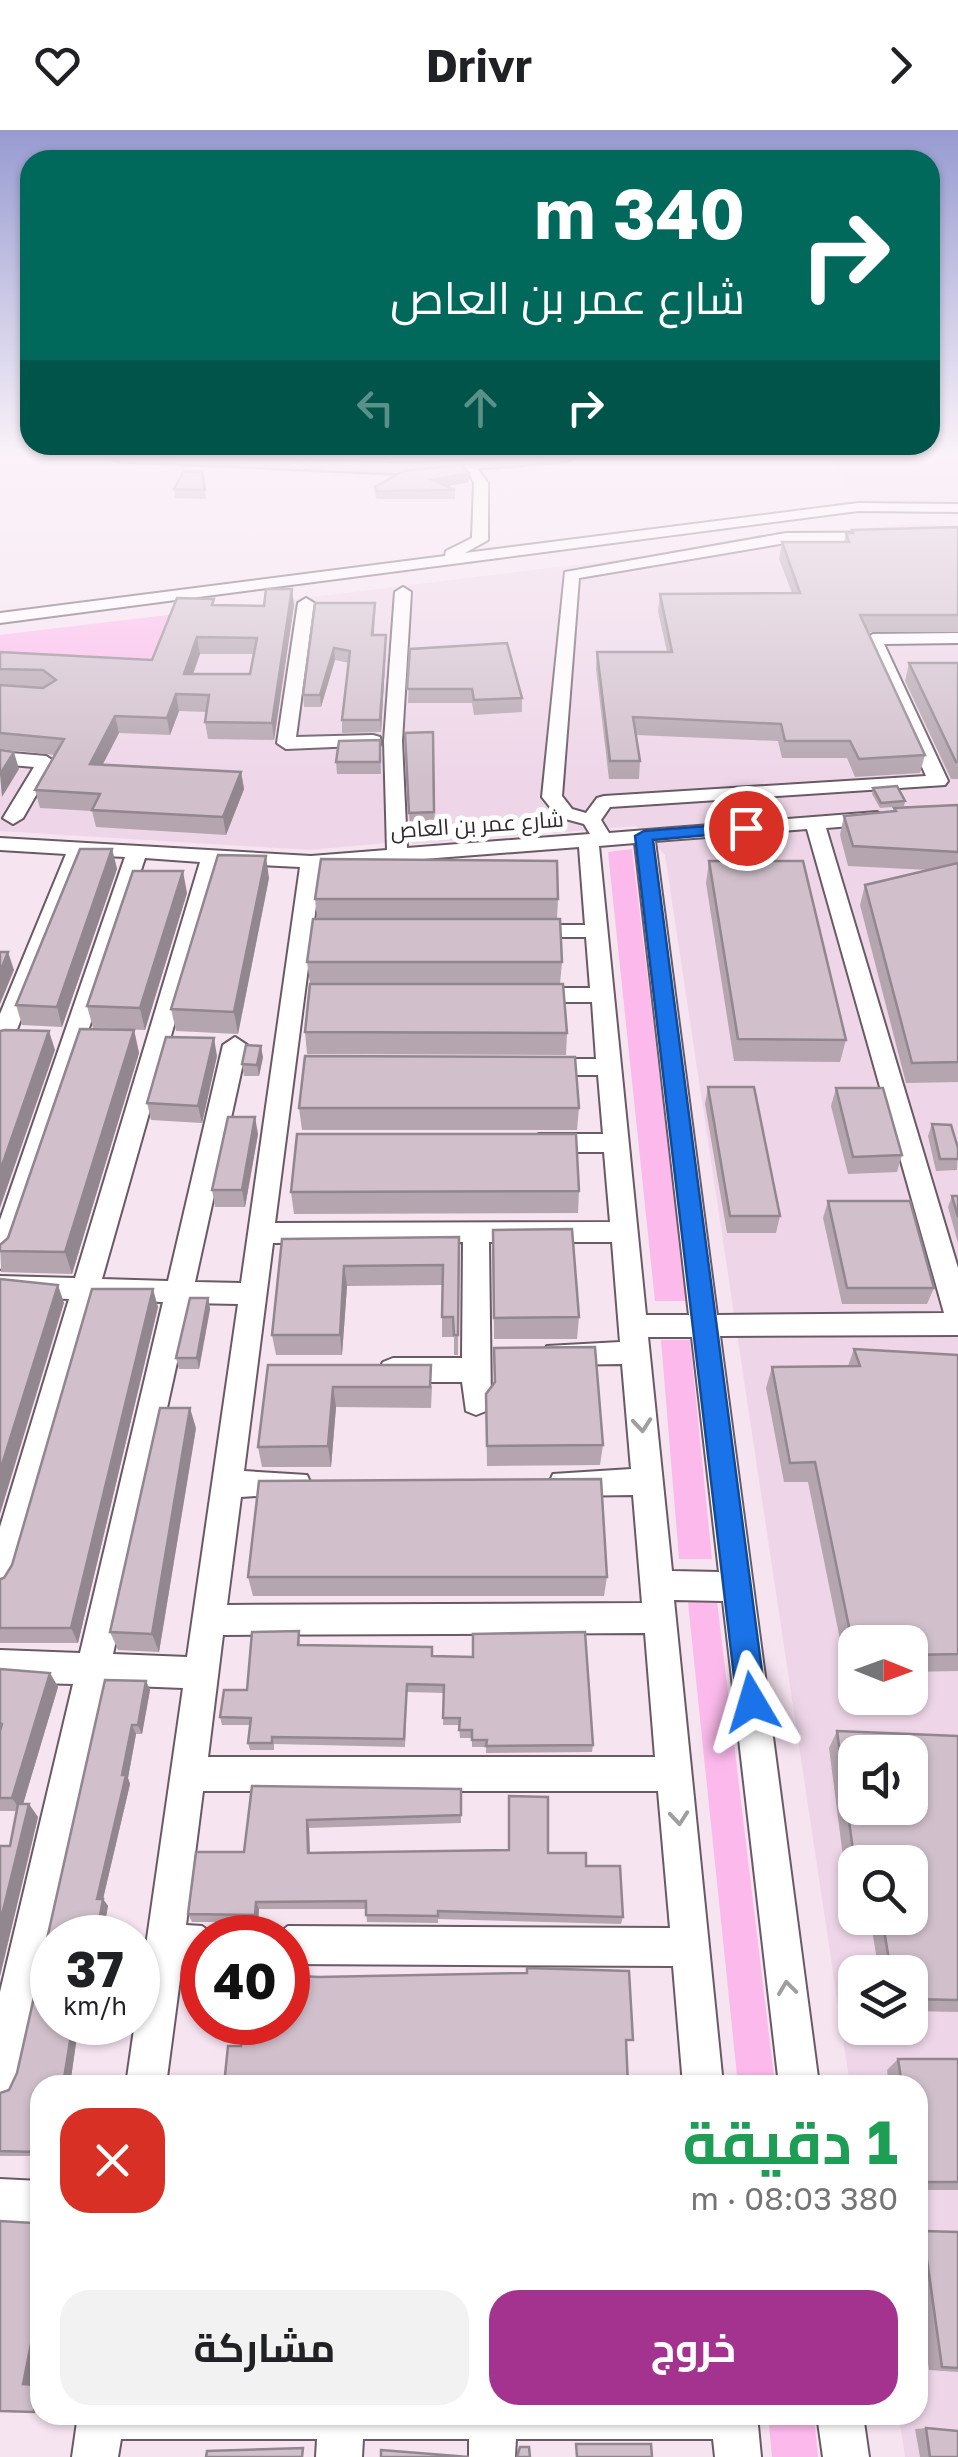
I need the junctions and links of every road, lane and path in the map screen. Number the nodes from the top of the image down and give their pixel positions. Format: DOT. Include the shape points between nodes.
graph roads {
  1 [pos="408,565"];
  2 [pos="626,565"];
  3 [pos="403,592"];
  4 [pos="306,603"];
  5 [pos="0,618"];
  6 [pos="958,638"];
  7 [pos="394,741"];
  8 [pos="0,758"];
  9 [pos="948,783"];
  10 [pos="904,816"];
  11 [pos="7,817"];
  12 [pos="815,823"];
  13 [pos="594,833"];
  14 [pos="644,836"];
  15 [pos="0,844"];
  16 [pos="78,849"];
  17 [pos="137,852"];
  18 [pos="397,855"];
  19 [pos="212,856"];
  20 [pos="311,862"];
  21 [pos="596,930"];
  22 [pos="498,931"];
  23 [pos="506,995"];
  24 [pos="602,995"];
  25 [pos="8,1038"];
  26 [pos="65,1039"];
  27 [pos="168,1043"];
  28 [pos="263,1052"];
  29 [pos="513,1066"];
  30 [pos="609,1067"];
  31 [pos="521,1143"];
  32 [pos="616,1143"];
  33 [pos="261,1232"];
  34 [pos="476,1232"];
  35 [pos="624,1232"];
  36 [pos="0,1258"];
  37 [pos="0,1286"];
  38 [pos="88,1289"];
  39 [pos="178,1292"];
  40 [pos="252,1294"];
  41 [pos="958,1315"];
  42 [pos="704,1324"];
  43 [pos="958,1324"];
  44 [pos="634,1339"];
  45 [pos="536,1354"];
  46 [pos="483,1359"];
  47 [pos="359,1370"];
  48 [pos="242,1371"];
  49 [pos="281,1371"];
  50 [pos="476,1403"];
  51 [pos="648,1482"];
  52 [pos="533,1483"];
  53 [pos="227,1484"];
  54 [pos="322,1484"];
  55 [pos="0,1580"];
  56 [pos="737,1587"];
  57 [pos="658,1602"];
  58 [pos="208,1620"];
  59 [pos="0,1666"];
  60 [pos="93,1669"];
  61 [pos="201,1673"];
  62 [pos="188,1774"];
  63 [pos="674,1774"];
  64 [pos="185,1915"];
  65 [pos="310,1945"];
  66 [pos="690,1946"];
  67 [pos="180,1960"];
  68 [pos="149,2075"];
  69 [pos="702,2075"];
  70 [pos="798,2075"];
  71 [pos="0,2078"];
  72 [pos="0,2200"];
  73 [pos="30,2202"];
  74 [pos="100,2425"];
  75 [pos="341,2425"];
  76 [pos="493,2425"];
  77 [pos="735,2425"];
  78 [pos="841,2425"];
  79 [pos="96,2457"];
  80 [pos="339,2457"];
  81 [pos="492,2457"];
  82 [pos="738,2457"];
  83 [pos="846,2457"];
  1 -- 5 [label="street"];
  2 -- 13 [label="street" via="570,574 552,797"];
  3 -- 7 [label="street"];
  4 -- 7 [label="street" via="286,743"];
  6 -- 9 [label="street" via="873,639"];
  7 -- 18 [label="street"];
  8 -- 11 [label="street" via="46,762"];
  9 -- 13 [label="street" via="604,802"];
  10 -- 12 [label="street, شارع عمر بن العاص"];
  11 -- 15 [label="street"];
  12 -- 14 [label="street, شارع عمر بن العاص"];
  12 -- 41 [label="street"];
  13 -- 14 [label="street, شارع عمر بن العاص"];
  13 -- 18 [label="street, شارع عمر بن العاص"];
  13 -- 21 [label="street"];
  14 -- 42 [label="street"];
  15 -- 16 [label="street, شارع عمر بن العاص"];
  16 -- 17 [label="street, شارع عمر بن العاص"];
  16 -- 25 [label="street"];
  17 -- 19 [label="street, شارع عمر بن العاص"];
  17 -- 26 [label="street"];
  18 -- 20 [label="street, شارع عمر بن العاص"];
  19 -- 20 [label="street, شارع عمر بن العاص"];
  19 -- 27 [label="street"];
  20 -- 28 [label="street" via="303,995"];
  21 -- 22 [label="street"];
  21 -- 24 [label="street"];
  23 -- 24 [label="street"];
  24 -- 30 [label="street"];
  26 -- 27 [label="street"];
  26 -- 36 [label="street"];
  27 -- 38 [label="street"];
  28 -- 33 [label="street" via="282,1143"];
  28 -- 39 [label="street"];
  29 -- 30 [label="street"];
  30 -- 32 [label="street"];
  31 -- 32 [label="street"];
  32 -- 35 [label="street"];
  33 -- 34 [label="street"];
  33 -- 40 [label="street"];
  34 -- 35 [label="street"];
  34 -- 46 [label="street"];
  35 -- 44 [label="street"];
  37 -- 38 [label="street"];
  38 -- 39 [label="street"];
  38 -- 55 [label="street"];
  39 -- 40 [label="street"];
  39 -- 60 [label="street"];
  40 -- 48 [label="street"];
  42 -- 43 [label="street"];
  42 -- 44 [label="street"];
  42 -- 56 [label="street"];
  44 -- 45 [label="street"];
  44 -- 51 [label="street, one-way"];
  46 -- 47 [label="street"];
  46 -- 50 [label="street"];
  48 -- 49 [label="street"];
  48 -- 53 [label="street"];
  51 -- 52 [label="street"];
  51 -- 57 [label="street"];
  53 -- 54 [label="street"];
  53 -- 58 [label="street"];
  56 -- 57 [label="street"];
  70 -- 56 [label="street, one-way"];
  57 -- 58 [label="street"];
  57 -- 63 [label="street"];
  58 -- 61 [label="street"];
  59 -- 60 [label="street"];
  60 -- 61 [label="street"];
  60 -- 71 [label="street"];
  61 -- 62 [label="street"];
  62 -- 63 [label="street"];
  62 -- 64 [label="street"];
  63 -- 66 [label="street, one-way"];
  65 -- 66 [label="street"];
  66 -- 69 [label="street"];
  67 -- 68 [label="street"];
  72 -- 73 [label="street"];
  74 -- 79 [label="street"];
  75 -- 80 [label="street"];
  76 -- 81 [label="street"];
  77 -- 82 [label="street"];
  78 -- 83 [label="street"];
}
